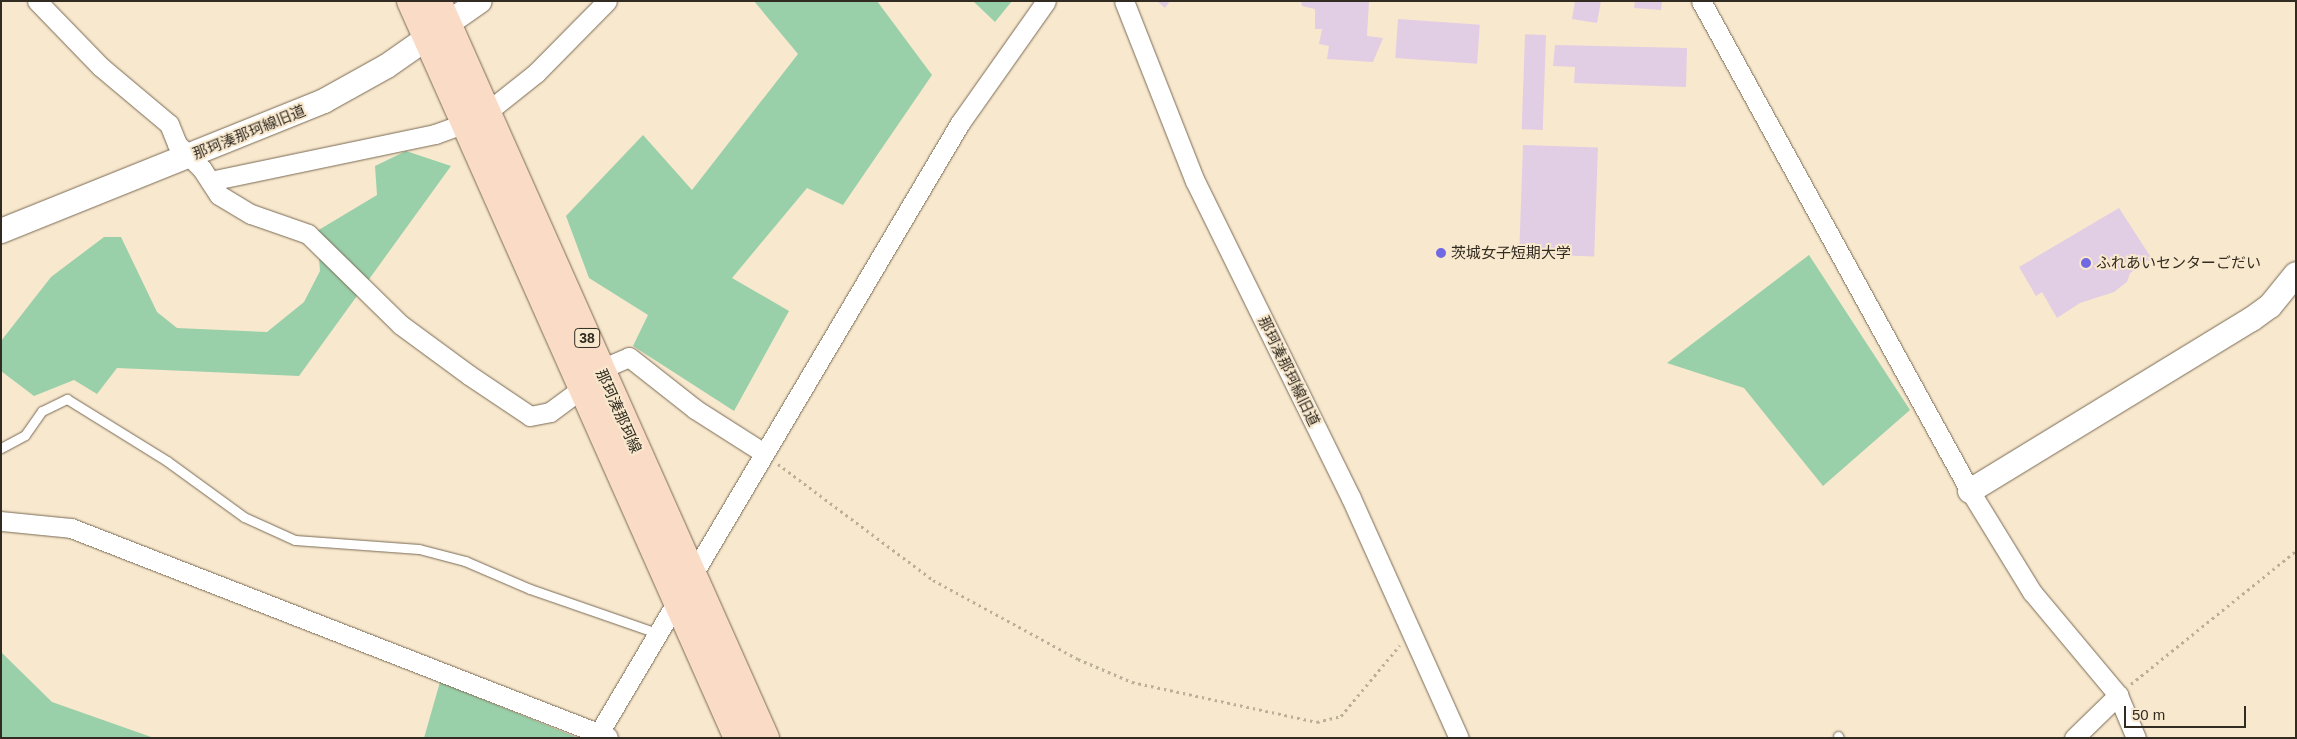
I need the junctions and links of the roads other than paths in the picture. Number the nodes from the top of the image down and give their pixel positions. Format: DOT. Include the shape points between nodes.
graph roads {
  1 [pos="37,1"];
  2 [pos="411,1"];
  3 [pos="480,1"];
  4 [pos="606,1"];
  5 [pos="1046,1"];
  6 [pos="1124,1"];
  7 [pos="1701,1"];
  8 [pos="438,22"];
  9 [pos="476,117"];
  10 [pos="189,156"];
  11 [pos="210,181"];
  12 [pos="1,231"];
  13 [pos="2296,274"];
  14 [pos="593,378"];
  15 [pos="1,448"];
  16 [pos="764,453"];
  17 [pos="1970,491"];
  18 [pos="1,521"];
  19 [pos="693,576"];
  20 [pos="680,602"];
  21 [pos="660,634"];
  22 [pos="2118,694"];
  23 [pos="601,736"];
  24 [pos="738,738"];
  25 [pos="764,738"];
  26 [pos="1459,738"];
  27 [pos="2074,738"];
  28 [pos="2136,738"];
  1 -- 10 [label="street" via="100,68 168,124"];
  2 -- 8 [label="main road, 那珂湊那珂線 / 38"];
  3 -- 8 [label="street, 那珂湊那珂線旧道"];
  4 -- 9 [label="street" via="536,74"];
  5 -- 16 [label="street" via="960,123"];
  6 -- 26 [label="street, 那珂湊那珂線旧道" via="1195,181 1351,498"];
  7 -- 17 [label="street"];
  8 -- 9 [label="main road, 那珂湊那珂線 / 38"];
  8 -- 10 [label="street, 那珂湊那珂線旧道" via="324,101"];
  9 -- 11 [label="street" via="426,136"];
  9 -- 14 [label="main road, 那珂湊那珂線 / 38"];
  10 -- 11 [label="street"];
  10 -- 12 [label="street, 那珂湊那珂線旧道"];
  11 -- 14 [label="street" via="219,195 251,214 308,234 402,325 530,416 550,412"];
  13 -- 17 [label="street" via="2270,306 2252,319"];
  14 -- 16 [label="street" via="629,356 695,409"];
  14 -- 19 [label="main road, 那珂湊那珂線 / 38"];
  14 -- 20 [label="main road, 那珂湊那珂線 / 38"];
  15 -- 21 [label="lane" via="25,435 42,411 67,400 168,461 244,517 295,540 419,549 465,561 530,589"];
  16 -- 19 [label="street"];
  17 -- 22 [label="street" via="2032,592"];
  18 -- 23 [label="street" via="71,528"];
  19 -- 20 [label="street"];
  19 -- 25 [label="main road, 那珂湊那珂線 / 38"];
  20 -- 21 [label="street"];
  20 -- 24 [label="main road, 那珂湊那珂線 / 38"];
  21 -- 23 [label="street"];
  22 -- 27 [label="street"];
  22 -- 28 [label="street"];
}
